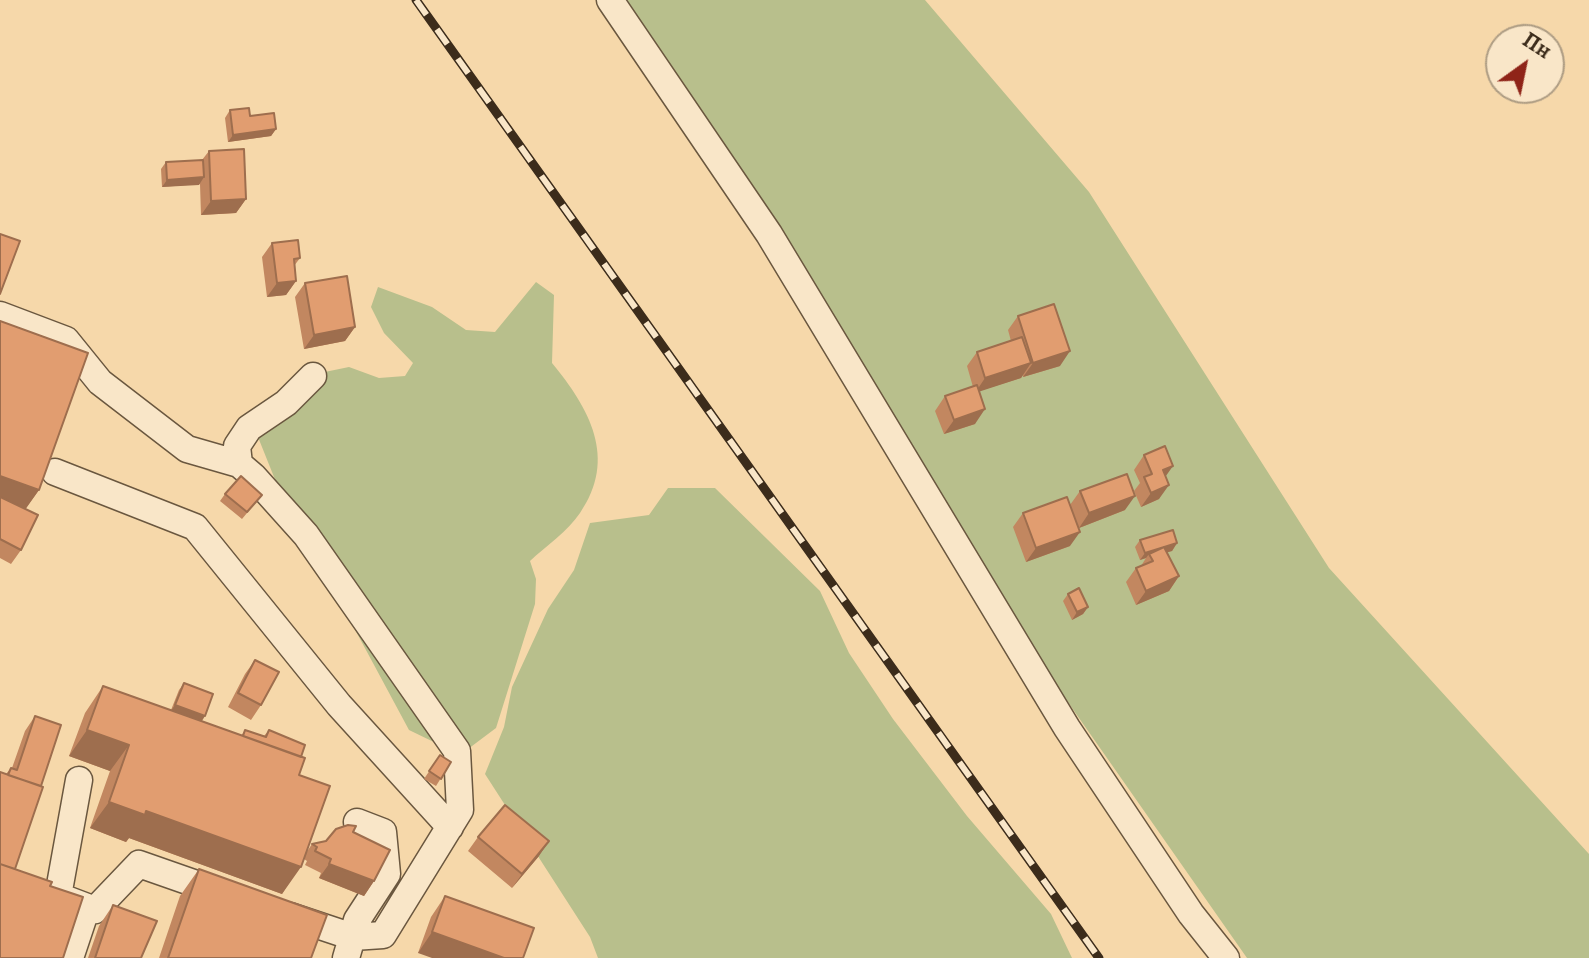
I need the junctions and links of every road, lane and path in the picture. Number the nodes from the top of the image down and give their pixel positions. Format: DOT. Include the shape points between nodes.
graph roads {
  1 [pos="610,0"];
  2 [pos="0,315"];
  3 [pos="313,376"];
  4 [pos="239,464"];
  5 [pos="55,472"];
  6 [pos="79,780"];
  7 [pos="357,822"];
  8 [pos="450,827"];
  9 [pos="87,907"];
  10 [pos="350,948"];
  11 [pos="70,958"];
  12 [pos="1226,958"];
  1 -- 12 [label="street" via="769,234 1067,728"];
  2 -- 4 [label="street" via="66,340 100,382 187,449"];
  3 -- 4 [label="street" via="249,428 237,446"];
  4 -- 8 [label="street" via="306,535 457,751 460,810"];
  5 -- 8 [label="street" via="195,527 339,705"];
  6 -- 9 [label="street" via="58,896"];
  7 -- 10 [label="street" via="383,832 387,874 357,920"];
  8 -- 10 [label="street" via="383,935"];
  9 -- 10 [label="street" via="95,910 139,864 258,905"];
  9 -- 11 [label="street"];
}
